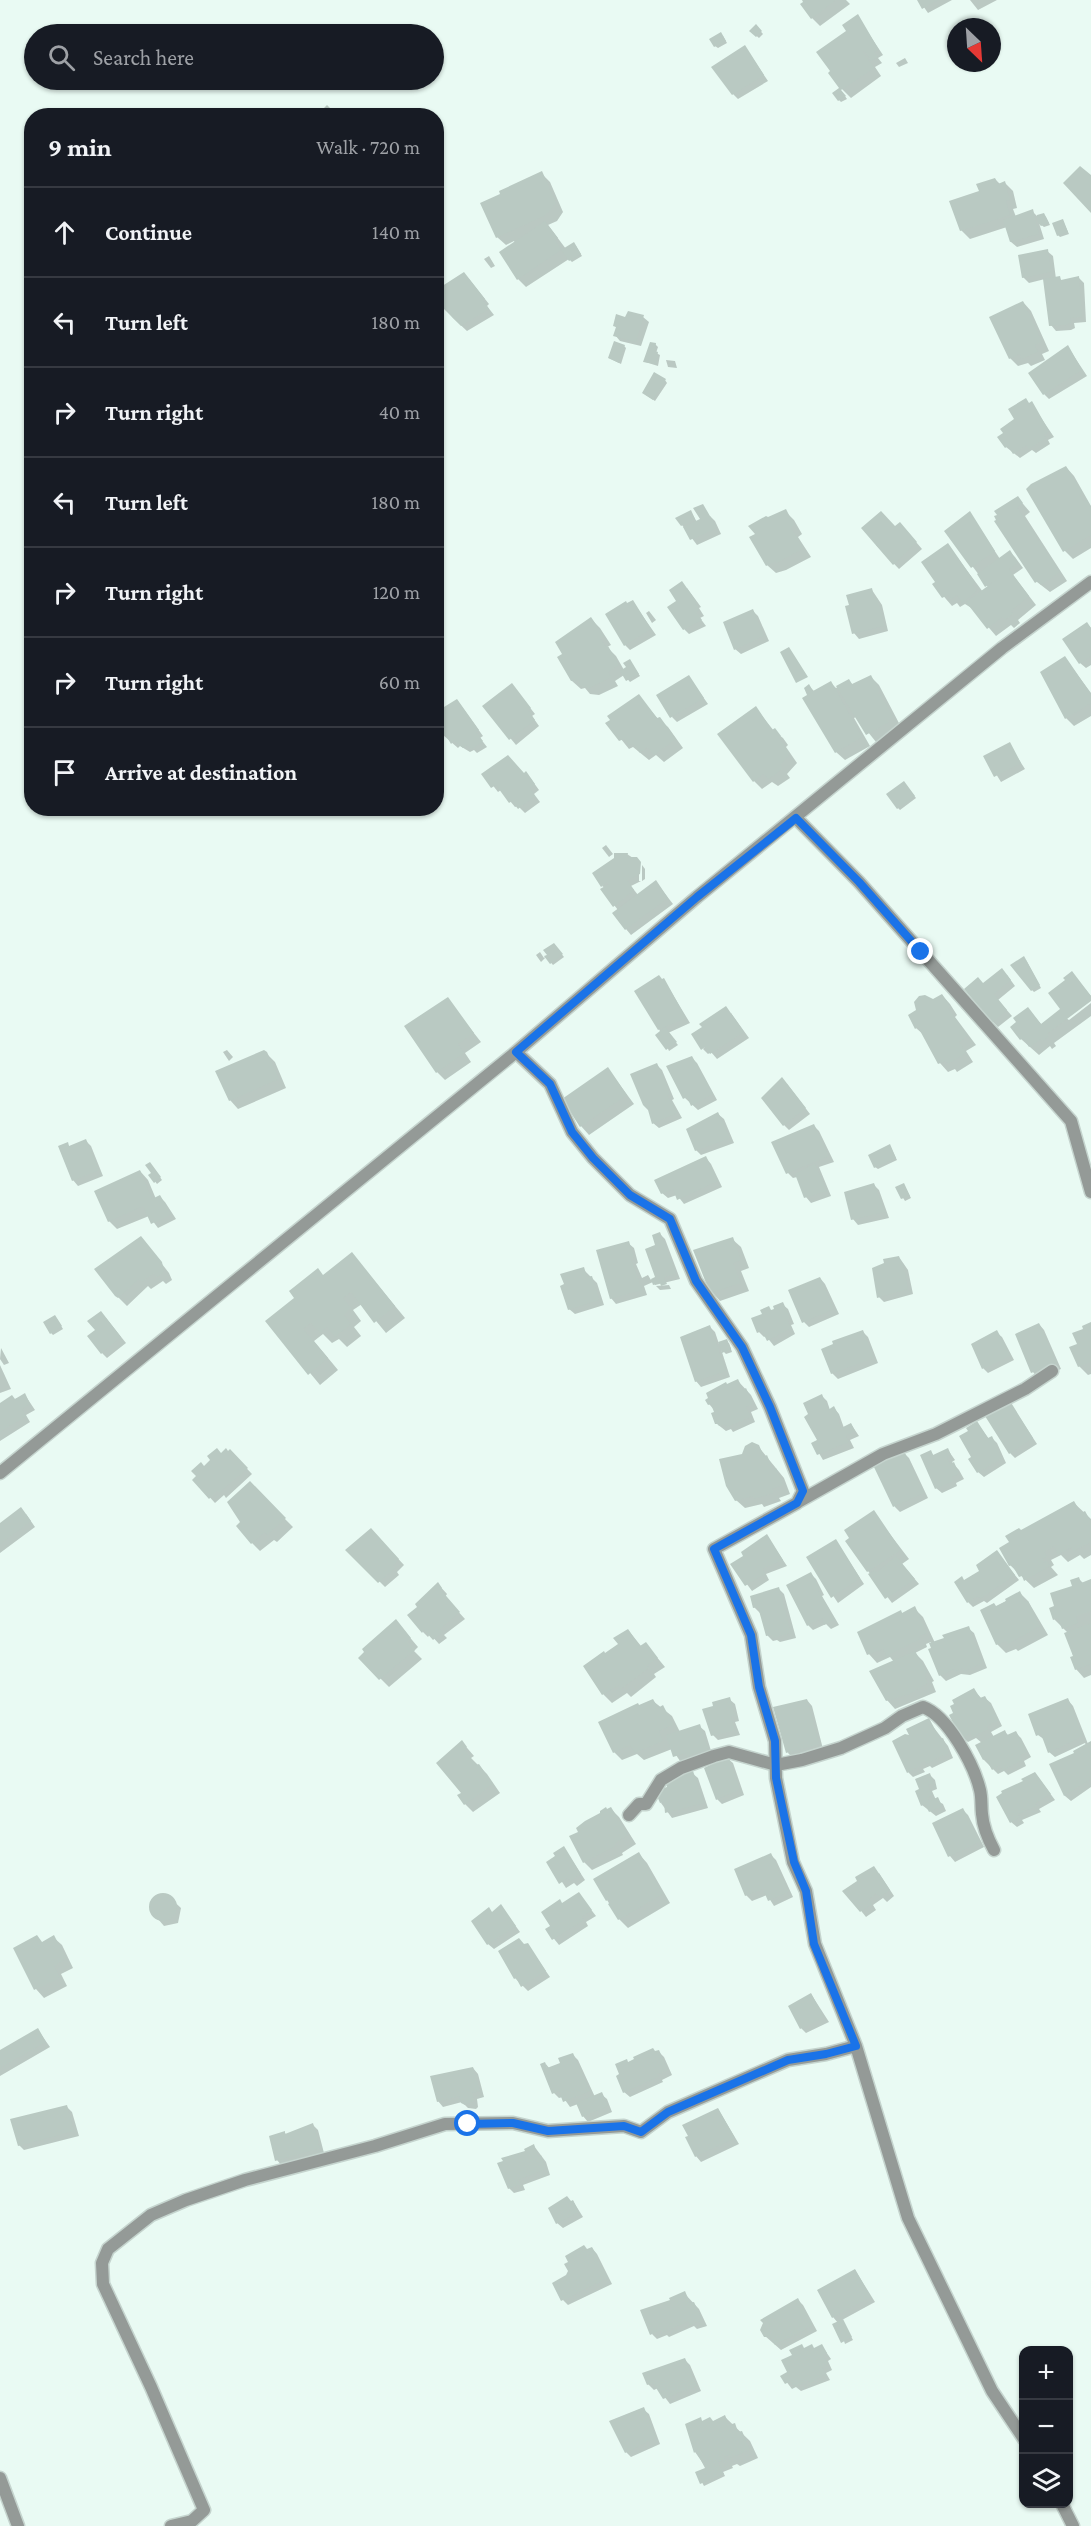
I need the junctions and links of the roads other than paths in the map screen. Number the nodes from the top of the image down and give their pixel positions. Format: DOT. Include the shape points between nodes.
graph roads {
  1 [pos="1091,582"];
  2 [pos="796,818"];
  3 [pos="516,1052"];
  4 [pos="1091,1192"];
  5 [pos="1052,1371"];
  6 [pos="0,1473"];
  7 [pos="797,1503"];
  8 [pos="776,1765"];
  9 [pos="629,1815"];
  10 [pos="994,1850"];
  11 [pos="856,2046"];
  12 [pos="1019,2433"];
  13 [pos="0,2478"];
  14 [pos="1064,2508"];
  15 [pos="18,2526"];
  16 [pos="171,2526"];
  17 [pos="1073,2526"];
  1 -- 2 [label="street" via="1002,648"];
  2 -- 3 [label="street"];
  2 -- 4 [label="street" via="859,882 1071,1121"];
  3 -- 6 [label="street"];
  3 -- 7 [label="street" via="550,1084 572,1132 593,1158 630,1195 670,1219 696,1281 742,1347 770,1407 803,1491"];
  5 -- 7 [label="street" via="936,1434 883,1454"];
  7 -- 8 [label="street" via="714,1549 751,1635 759,1687 775,1741"];
  8 -- 9 [label="street" via="729,1752 714,1756 661,1780 646,1804 639,1804"];
  8 -- 10 [label="street" via="841,1748 923,1707 934,1711 974,1770 981,1793 982,1817"];
  8 -- 11 [label="street" via="791,1851 806,1891 814,1944"];
  11 -- 12 [label="street" via="908,2218 992,2391"];
  11 -- 16 [label="street" via="788,2060 668,2112 641,2132 624,2126 548,2131 513,2123 445,2124 245,2180 151,2215 108,2249 102,2263 103,2284 204,2510 192,2521"];
  13 -- 15 [label="street"];
  14 -- 17 [label="street"];
}
